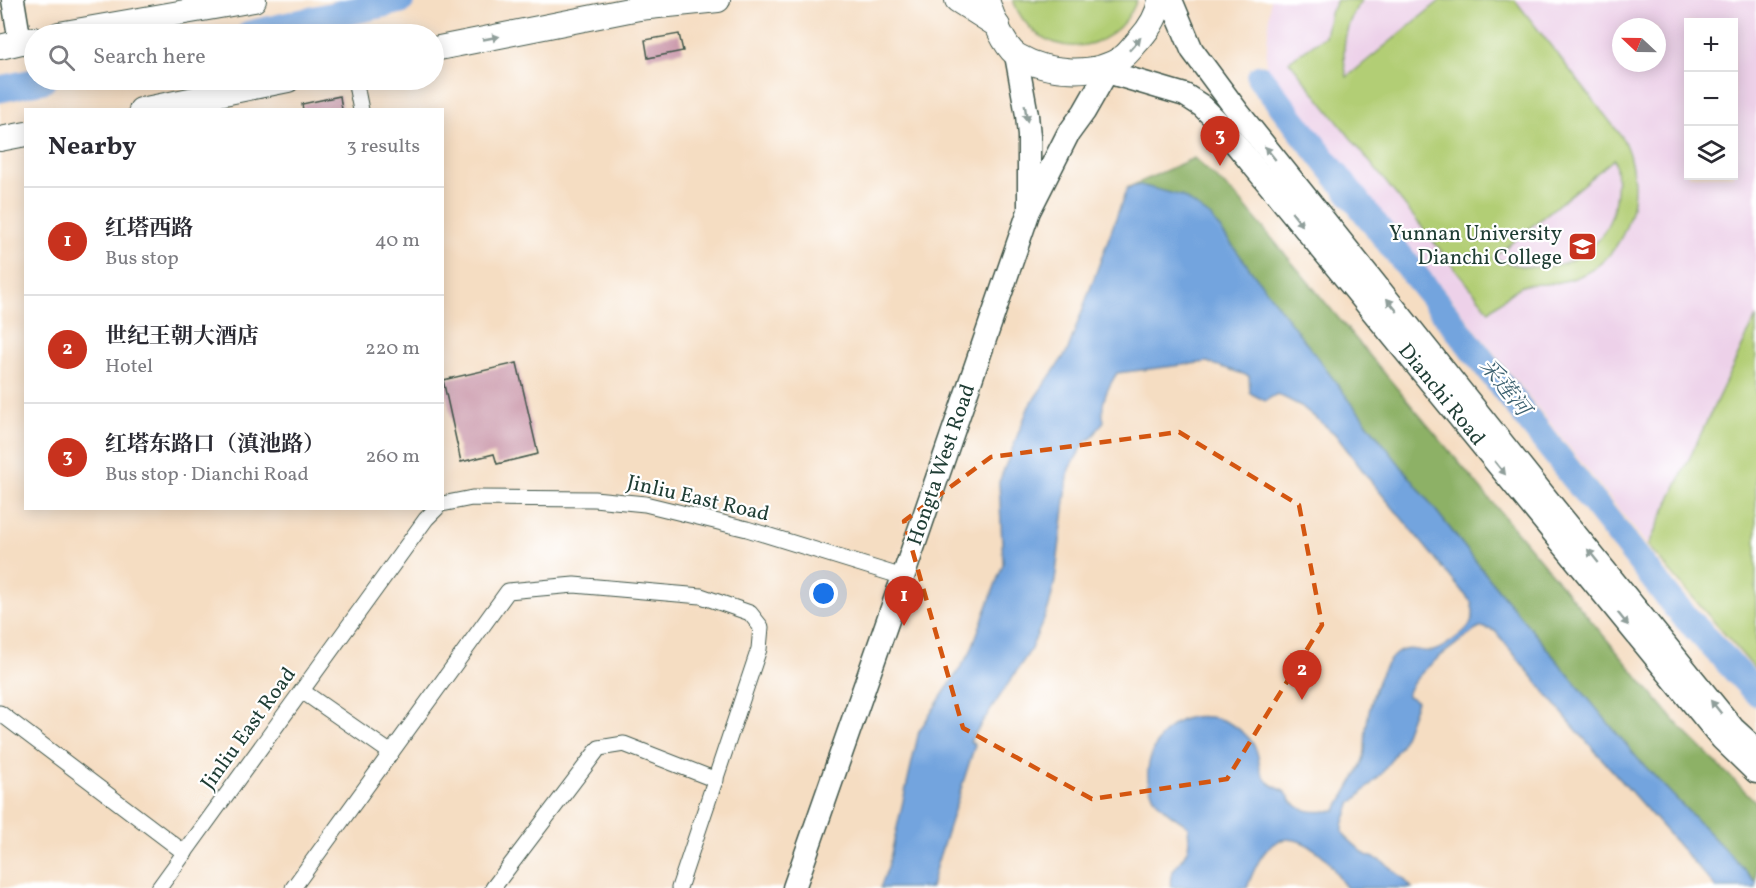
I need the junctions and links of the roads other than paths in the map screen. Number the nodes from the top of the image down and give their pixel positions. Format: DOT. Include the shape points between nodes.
graph roads {
  1 [pos="13,0"];
  2 [pos="28,0"];
  3 [pos="254,0"];
  4 [pos="718,0"];
  5 [pos="957,0"];
  6 [pos="987,0"];
  7 [pos="1160,0"];
  8 [pos="1171,0"];
  9 [pos="25,24"];
  10 [pos="116,24"];
  11 [pos="998,26"];
  12 [pos="22,42"];
  13 [pos="444,47"];
  14 [pos="1016,55"];
  15 [pos="1104,68"];
  16 [pos="1149,85"];
  17 [pos="239,90"];
  18 [pos="357,90"];
  19 [pos="151,108"];
  20 [pos="361,108"];
  21 [pos="1084,112"];
  22 [pos="24,134"];
  23 [pos="0,139"];
  24 [pos="1029,211"];
  25 [pos="444,504"];
  26 [pos="435,510"];
  27 [pos="903,577"];
  28 [pos="302,691"];
  29 [pos="0,713"];
  30 [pos="1756,749"];
  31 [pos="391,753"];
  32 [pos="1756,772"];
  33 [pos="716,780"];
  34 [pos="185,853"];
  35 [pos="159,888"];
  36 [pos="293,888"];
  37 [pos="493,888"];
  38 [pos="679,888"];
  39 [pos="794,888"];
  1 -- 12 [label="main road"];
  2 -- 9 [label="main road"];
  3 -- 10 [label="main road"];
  13 -- 4 [label="main road, one-way" via="639,8"];
  5 -- 11 [label="main road"];
  6 -- 11 [label="main road"];
  15 -- 7 [label="main road, one-way" via="1124,57 1150,28"];
  30 -- 8 [label="main road, Dianchi Road, one-way" via="1733,728 1238,112 1192,50"];
  11 -- 14 [label="main road"];
  14 -- 15 [label="main road" via="1043,66 1071,71"];
  14 -- 24 [label="main road, one-way" via="1029,136"];
  15 -- 16 [label="main road, Dianchi Road"];
  15 -- 21 [label="main road"];
  16 -- 21 [label="main road" via="1114,91"];
  16 -- 32 [label="main road, Dianchi Road, one-way" via="1185,95 1216,120 1722,740"];
  17 -- 19 [label="main road"];
  18 -- 20 [label="street"];
  21 -- 24 [label="main road" via="1068,134"];
  22 -- 23 [label="main road"];
  24 -- 27 [label="main road, Hongta West Road"];
  25 -- 27 [label="street, Jinliu East Road" via="483,498 594,499 645,504 747,529"];
  26 -- 28 [label="street, Jinliu East Road"];
  27 -- 39 [label="main road, Hongta West Road"];
  28 -- 31 [label="street"];
  28 -- 34 [label="street, Jinliu East Road"];
  29 -- 34 [label="street"];
  31 -- 33 [label="street" via="508,591 574,585 702,596 750,613 761,627 759,649"];
  31 -- 36 [label="street"];
  33 -- 37 [label="street" via="624,744 599,748"];
  33 -- 38 [label="street"];
  34 -- 35 [label="street, Jinliu East Road"];
}
